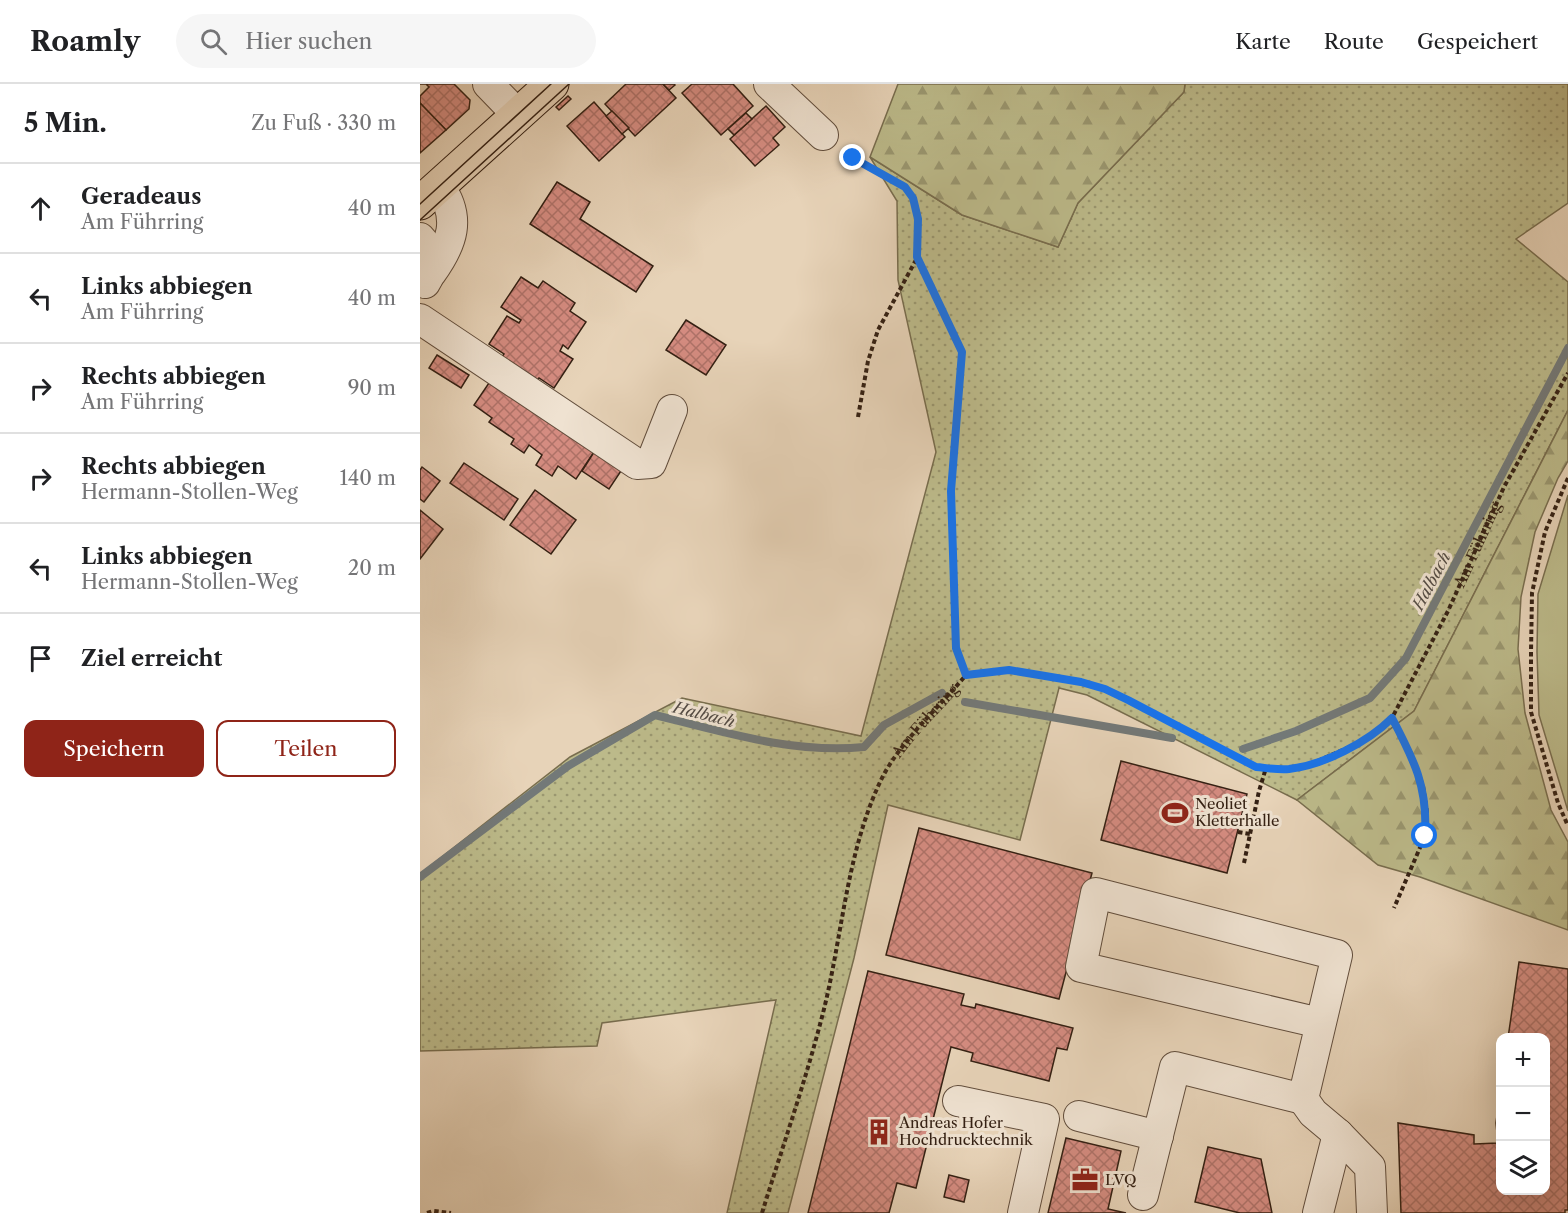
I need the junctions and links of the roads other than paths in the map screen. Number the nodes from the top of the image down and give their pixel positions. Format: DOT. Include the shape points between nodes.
graph roads {
  1 [pos="488,84"];
  2 [pos="552,84"];
  3 [pos="769,84"];
  4 [pos="518,116"];
  5 [pos="823,135"];
  6 [pos="429,194"];
  7 [pos="420,238"];
  8 [pos="426,282"];
  9 [pos="420,319"];
  10 [pos="672,410"];
  11 [pos="1320,1023"];
  12 [pos="958,1101"];
  13 [pos="1308,1106"];
  14 [pos="1078,1116"];
  15 [pos="1338,1134"];
  16 [pos="1158,1136"];
  17 [pos="1143,1195"];
  18 [pos="1023,1213"];
  19 [pos="1318,1213"];
  20 [pos="1372,1213"];
  1 -- 4 [label="street"];
  2 -- 4 [label="main road"];
  3 -- 5 [label="street"];
  4 -- 6 [label="main road"];
  6 -- 8 [label="street" via="447,197 453,214 446,253"];
  7 -- 8 [label="street" via="430,257"];
  9 -- 10 [label="street" via="637,464 651,463"];
  11 -- 11 [label="street" via="1081,967 1096,893 1337,955"];
  11 -- 13 [label="street"];
  12 -- 18 [label="street" via="1044,1119"];
  13 -- 15 [label="street"];
  13 -- 16 [label="street" via="1175,1067"];
  14 -- 16 [label="street"];
  15 -- 19 [label="street"];
  15 -- 20 [label="street" via="1370,1167"];
  16 -- 17 [label="street"];
}
